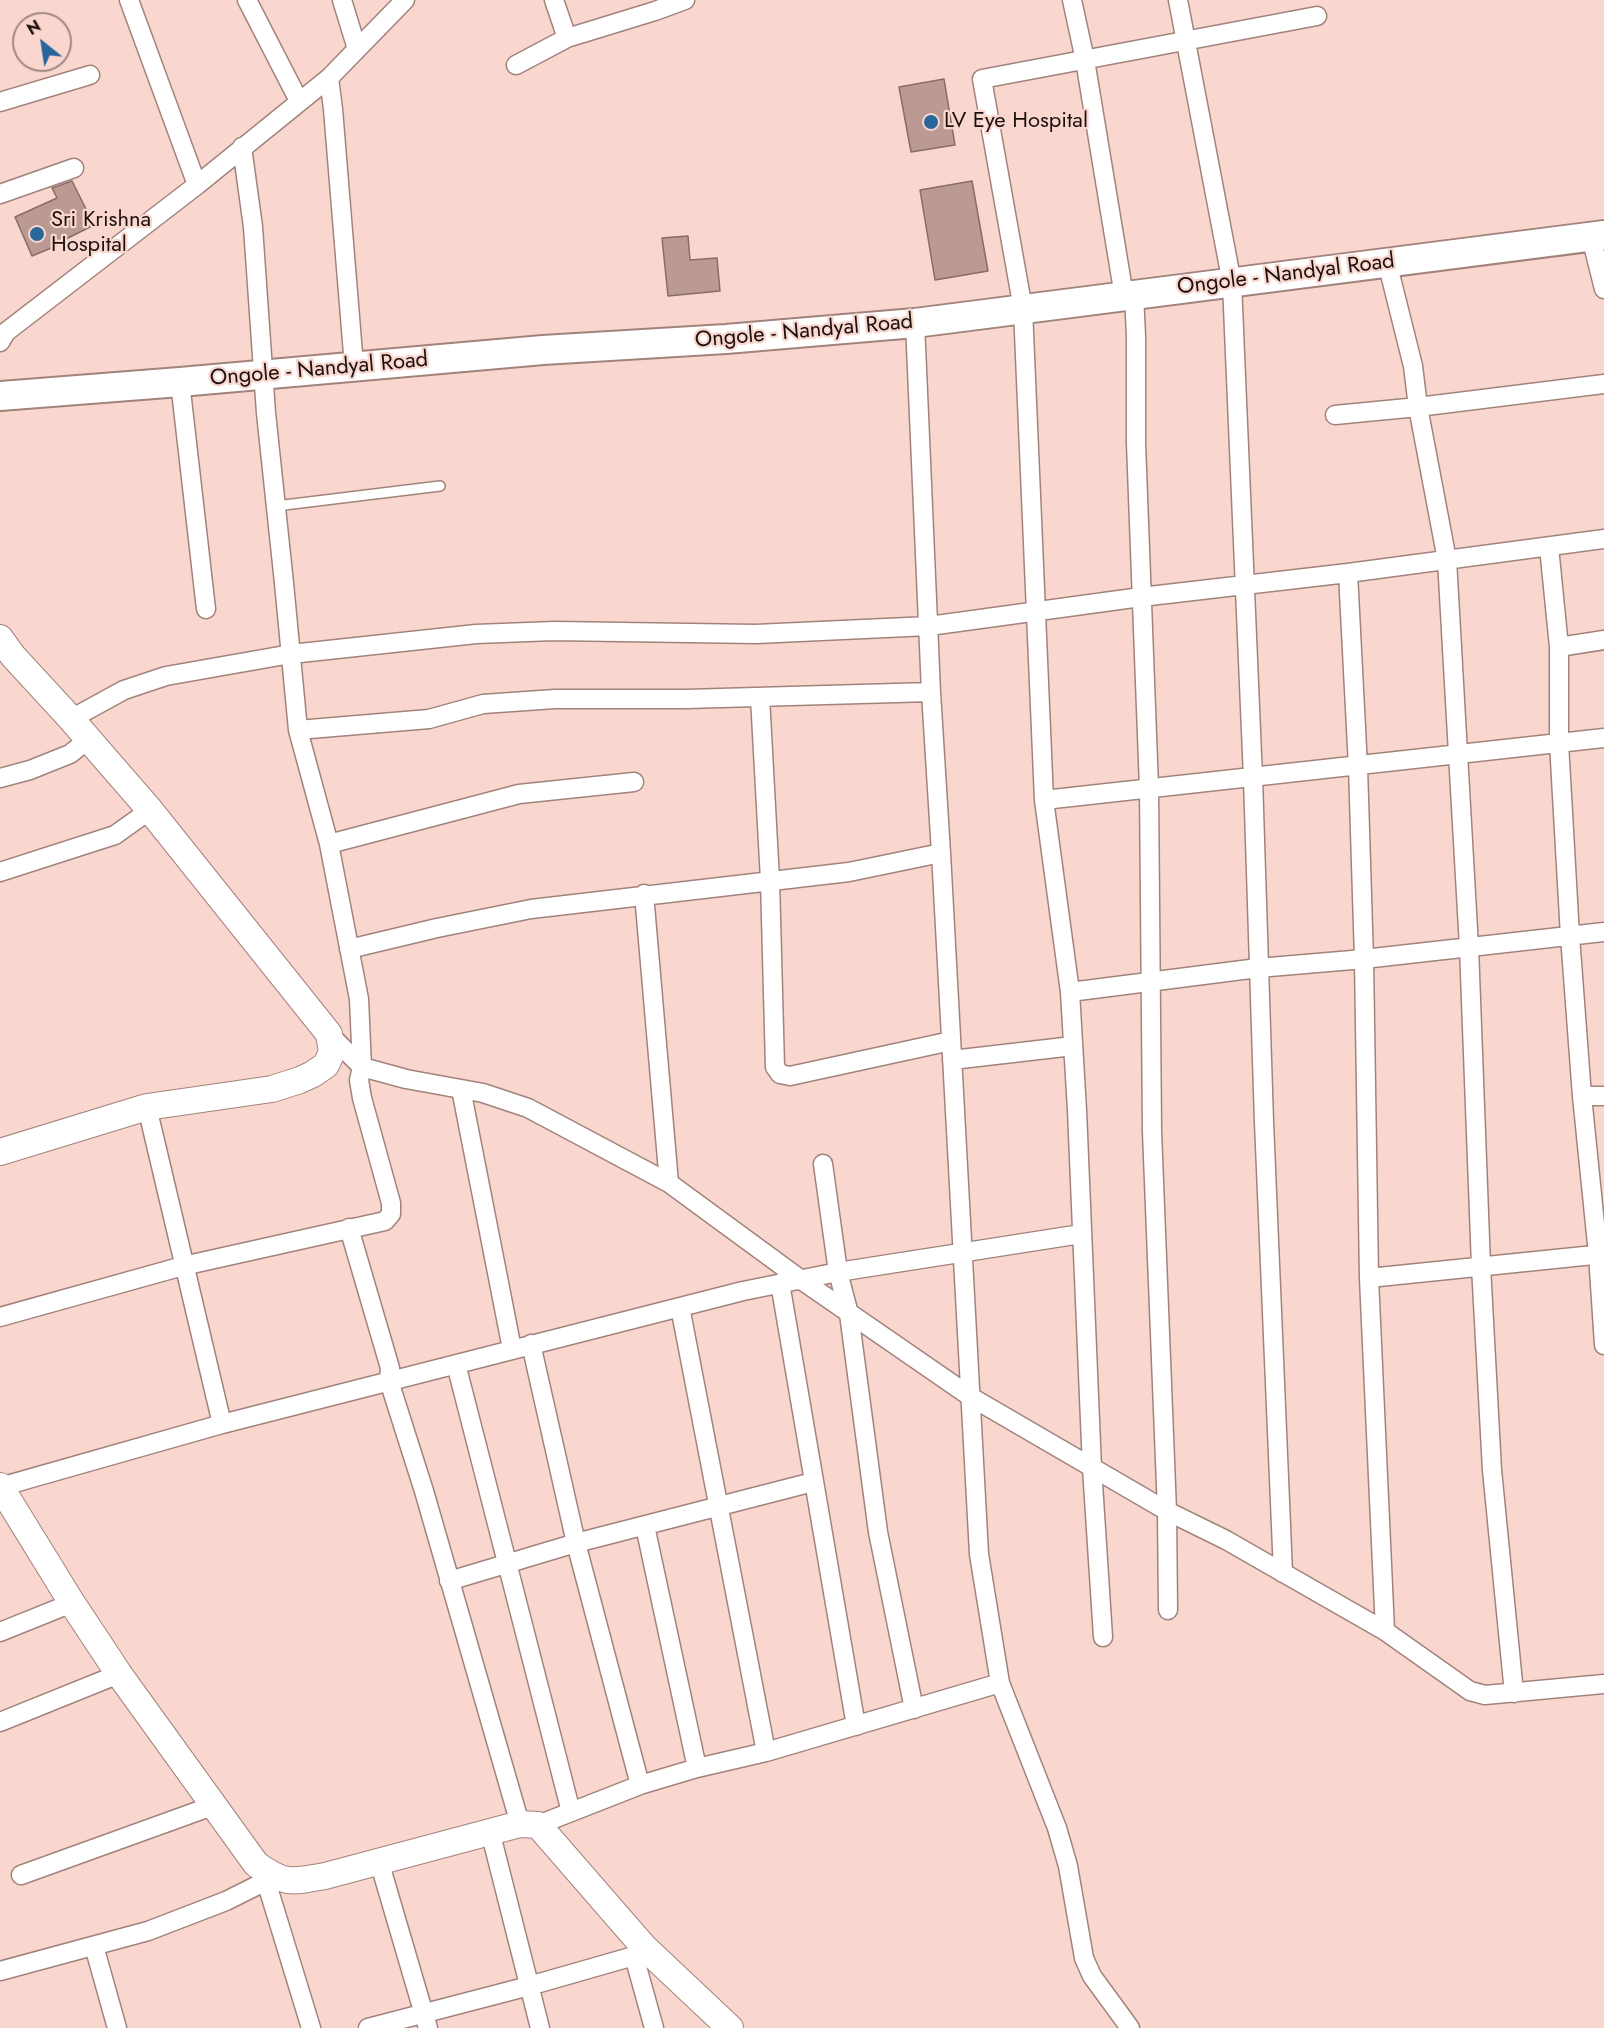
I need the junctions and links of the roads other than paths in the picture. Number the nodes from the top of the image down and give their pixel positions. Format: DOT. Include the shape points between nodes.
graph roads {
  1 [pos="129,0"];
  2 [pos="247,0"];
  3 [pos="342,0"];
  4 [pos="405,0"];
  5 [pos="554,0"];
  6 [pos="685,0"];
  7 [pos="1072,0"];
  8 [pos="1178,0"];
  9 [pos="1317,16"];
  10 [pos="567,38"];
  11 [pos="1187,41"];
  12 [pos="357,49"];
  13 [pos="1084,60"];
  14 [pos="516,65"];
  15 [pos="90,75"];
  16 [pos="329,78"];
  17 [pos="299,101"];
  18 [pos="0,102"];
  19 [pos="242,147"];
  20 [pos="74,168"];
  21 [pos="197,185"];
  22 [pos="0,194"];
  23 [pos="1597,236"];
  24 [pos="1388,262"];
  25 [pos="1232,283"];
  26 [pos="1604,289"];
  27 [pos="1129,295"];
  28 [pos="1023,309"];
  29 [pos="915,323"];
  30 [pos="2,331"];
  31 [pos="354,366"];
  32 [pos="264,374"];
  33 [pos="180,382"];
  34 [pos="1604,384"];
  35 [pos="0,396"];
  36 [pos="1418,407"];
  37 [pos="1335,415"];
  38 [pos="440,486"];
  39 [pos="276,506"];
  40 [pos="1604,539"];
  41 [pos="1549,548"];
  42 [pos="1447,560"];
  43 [pos="1348,573"];
  44 [pos="1245,584"];
  45 [pos="1141,597"];
  46 [pos="206,609"];
  47 [pos="1035,611"];
  48 [pos="929,626"];
  49 [pos="1604,640"];
  50 [pos="1559,647"];
  51 [pos="4,651"];
  52 [pos="291,654"];
  53 [pos="931,692"];
  54 [pos="760,697"];
  55 [pos="71,719"];
  56 [pos="298,730"];
  57 [pos="1604,738"];
  58 [pos="88,739"];
  59 [pos="1559,743"];
  60 [pos="1458,755"];
  61 [pos="1358,767"];
  62 [pos="0,778"];
  63 [pos="1253,778"];
  64 [pos="634,782"];
  65 [pos="1149,788"];
  66 [pos="1044,800"];
  67 [pos="150,810"];
  68 [pos="329,844"];
  69 [pos="941,853"];
  70 [pos="0,872"];
  71 [pos="770,880"];
  72 [pos="644,894"];
  73 [pos="1604,932"];
  74 [pos="1570,936"];
  75 [pos="1469,947"];
  76 [pos="349,949"];
  77 [pos="1364,959"];
  78 [pos="1258,968"];
  79 [pos="1151,981"];
  80 [pos="1070,992"];
  81 [pos="329,1034"];
  82 [pos="951,1041"];
  83 [pos="1073,1046"];
  84 [pos="952,1060"];
  85 [pos="362,1067"];
  86 [pos="461,1089"];
  87 [pos="1582,1096"];
  88 [pos="1604,1096"];
  89 [pos="147,1107"];
  90 [pos="0,1152"];
  91 [pos="823,1164"];
  92 [pos="669,1183"];
  93 [pos="349,1228"];
  94 [pos="1081,1234"];
  95 [pos="963,1252"];
  96 [pos="1601,1254"];
  97 [pos="183,1266"];
  98 [pos="1481,1266"];
  99 [pos="838,1272"];
  100 [pos="1369,1278"];
  101 [pos="800,1279"];
  102 [pos="780,1283"];
  103 [pos="680,1307"];
  104 [pos="849,1314"];
  105 [pos="0,1317"];
  106 [pos="531,1344"];
  107 [pos="1604,1345"];
  108 [pos="512,1349"];
  109 [pos="456,1364"];
  110 [pos="389,1381"];
  111 [pos="971,1397"];
  112 [pos="222,1425"];
  113 [pos="1092,1468"];
  114 [pos="813,1482"];
  115 [pos="0,1486"];
  116 [pos="717,1508"];
  117 [pos="1167,1511"];
  118 [pos="645,1526"];
  119 [pos="576,1543"];
  120 [pos="507,1564"];
  121 [pos="1283,1573"];
  122 [pos="449,1581"];
  123 [pos="72,1603"];
  124 [pos="1168,1610"];
  125 [pos="1385,1631"];
  126 [pos="0,1632"];
  127 [pos="1103,1637"];
  128 [pos="119,1674"];
  129 [pos="1000,1683"];
  130 [pos="1604,1684"];
  131 [pos="1514,1693"];
  132 [pos="914,1709"];
  133 [pos="0,1722"];
  134 [pos="856,1726"];
  135 [pos="766,1752"];
  136 [pos="697,1768"];
  137 [pos="640,1785"];
  138 [pos="215,1805"];
  139 [pos="571,1812"];
  140 [pos="529,1824"];
  141 [pos="490,1832"];
  142 [pos="379,1861"];
  143 [pos="21,1875"];
  144 [pos="270,1879"];
  145 [pos="94,1946"];
  146 [pos="639,1951"];
  147 [pos="0,1971"];
  148 [pos="529,1986"];
  149 [pos="425,2020"];
  150 [pos="117,2028"];
  151 [pos="311,2028"];
  152 [pos="368,2028"];
  153 [pos="540,2028"];
  154 [pos="654,2028"];
  155 [pos="730,2028"];
  156 [pos="1130,2028"];
  1 -- 21 [label="street"];
  2 -- 17 [label="street"];
  3 -- 12 [label="street"];
  4 -- 12 [label="street"];
  5 -- 10 [label="street"];
  6 -- 10 [label="street"];
  7 -- 13 [label="street"];
  8 -- 11 [label="street"];
  9 -- 11 [label="street"];
  10 -- 14 [label="street"];
  11 -- 13 [label="street"];
  11 -- 25 [label="street"];
  12 -- 16 [label="street"];
  13 -- 27 [label="street"];
  13 -- 28 [label="street" via="982,79"];
  15 -- 18 [label="street"];
  16 -- 17 [label="street"];
  16 -- 31 [label="street"];
  17 -- 19 [label="street"];
  19 -- 21 [label="street"];
  19 -- 32 [label="street" via="253,227"];
  20 -- 22 [label="street"];
  21 -- 30 [label="street"];
  23 -- 24 [label="main road, Ongole - Nandyal Road"];
  23 -- 26 [label="street"];
  24 -- 25 [label="main road, Ongole - Nandyal Road"];
  24 -- 36 [label="street" via="1413,366"];
  25 -- 27 [label="main road, Ongole - Nandyal Road"];
  25 -- 44 [label="street"];
  27 -- 28 [label="main road, Ongole - Nandyal Road"];
  27 -- 45 [label="street" via="1136,337"];
  28 -- 29 [label="main road, Ongole - Nandyal Road"];
  28 -- 47 [label="street"];
  29 -- 31 [label="main road, Ongole - Nandyal Road"];
  29 -- 48 [label="street"];
  31 -- 32 [label="main road, Ongole - Nandyal Road"];
  32 -- 33 [label="main road, Ongole - Nandyal Road"];
  32 -- 39 [label="street"];
  33 -- 35 [label="main road, Ongole - Nandyal Road"];
  33 -- 46 [label="street"];
  34 -- 36 [label="street"];
  36 -- 37 [label="street"];
  36 -- 42 [label="street"];
  38 -- 39 [label="lane"];
  39 -- 52 [label="street"];
  40 -- 41 [label="street"];
  41 -- 42 [label="street"];
  41 -- 50 [label="street"];
  42 -- 43 [label="street"];
  42 -- 60 [label="street"];
  43 -- 44 [label="street"];
  43 -- 61 [label="street"];
  44 -- 45 [label="street"];
  44 -- 63 [label="street"];
  45 -- 47 [label="street"];
  45 -- 65 [label="street"];
  47 -- 48 [label="street"];
  47 -- 66 [label="street"];
  48 -- 52 [label="street" via="756,634 476,634"];
  48 -- 53 [label="street"];
  49 -- 50 [label="street"];
  50 -- 59 [label="street"];
  51 -- 55 [label="main road"];
  52 -- 55 [label="street" via="166,676 124,690"];
  52 -- 56 [label="street"];
  53 -- 54 [label="street"];
  53 -- 69 [label="street"];
  54 -- 56 [label="street" via="555,699 483,704 429,719"];
  54 -- 71 [label="street"];
  55 -- 58 [label="main road"];
  56 -- 68 [label="street"];
  57 -- 59 [label="street"];
  58 -- 62 [label="street" via="70,754"];
  58 -- 67 [label="main road"];
  59 -- 60 [label="street"];
  59 -- 74 [label="street"];
  60 -- 61 [label="street"];
  60 -- 75 [label="street"];
  61 -- 63 [label="street"];
  61 -- 77 [label="street"];
  63 -- 65 [label="street"];
  63 -- 78 [label="street"];
  64 -- 68 [label="street" via="519,794"];
  65 -- 66 [label="street"];
  65 -- 79 [label="street"];
  66 -- 80 [label="street"];
  67 -- 70 [label="street" via="115,835"];
  67 -- 81 [label="main road"];
  68 -- 76 [label="street"];
  69 -- 71 [label="street" via="849,872"];
  69 -- 82 [label="street"];
  71 -- 72 [label="street"];
  71 -- 82 [label="street" via="775,1067 780,1074 801,1074"];
  72 -- 76 [label="street" via="531,909"];
  72 -- 92 [label="street"];
  73 -- 74 [label="street"];
  74 -- 75 [label="street"];
  74 -- 87 [label="street"];
  75 -- 77 [label="street"];
  75 -- 98 [label="street"];
  76 -- 85 [label="street" via="359,999"];
  77 -- 78 [label="street"];
  77 -- 100 [label="street"];
  78 -- 79 [label="street"];
  78 -- 121 [label="street"];
  79 -- 80 [label="street"];
  79 -- 117 [label="street" via="1152,1131"];
  80 -- 83 [label="street"];
  81 -- 85 [label="street"];
  81 -- 89 [label="main road" via="332,1052 326,1065 300,1080 272,1089"];
  82 -- 84 [label="street"];
  83 -- 84 [label="street"];
  83 -- 94 [label="street"];
  84 -- 95 [label="street"];
  85 -- 86 [label="street"];
  85 -- 93 [label="street" via="362,1098 391,1214 385,1221"];
  86 -- 92 [label="street" via="528,1108"];
  86 -- 108 [label="street"];
  87 -- 88 [label="street"];
  87 -- 96 [label="street"];
  89 -- 90 [label="main road"];
  89 -- 97 [label="street"];
  91 -- 99 [label="street"];
  92 -- 101 [label="street"];
  93 -- 97 [label="street"];
  93 -- 110 [label="street" via="390,1368"];
  94 -- 95 [label="street"];
  94 -- 113 [label="street"];
  95 -- 99 [label="street"];
  95 -- 111 [label="street"];
  96 -- 98 [label="street"];
  96 -- 107 [label="street"];
  97 -- 105 [label="street"];
  97 -- 112 [label="street"];
  98 -- 100 [label="street"];
  98 -- 131 [label="street" via="1492,1470"];
  99 -- 101 [label="street"];
  99 -- 104 [label="street"];
  100 -- 125 [label="street"];
  101 -- 102 [label="street"];
  101 -- 104 [label="street"];
  102 -- 103 [label="street"];
  102 -- 114 [label="street"];
  103 -- 106 [label="street"];
  103 -- 116 [label="street"];
  104 -- 111 [label="street"];
  104 -- 132 [label="street" via="878,1532"];
  106 -- 108 [label="street"];
  106 -- 119 [label="street"];
  108 -- 109 [label="street"];
  109 -- 110 [label="street"];
  109 -- 120 [label="street"];
  110 -- 112 [label="street"];
  110 -- 122 [label="street"];
  111 -- 113 [label="street"];
  111 -- 129 [label="street" via="979,1554"];
  112 -- 115 [label="street"];
  113 -- 117 [label="street"];
  113 -- 127 [label="street"];
  114 -- 116 [label="street"];
  114 -- 134 [label="street"];
  115 -- 123 [label="main road"];
  116 -- 118 [label="street"];
  116 -- 135 [label="street"];
  117 -- 121 [label="street"];
  117 -- 124 [label="street"];
  118 -- 119 [label="street"];
  118 -- 136 [label="street"];
  119 -- 120 [label="street"];
  119 -- 137 [label="street"];
  120 -- 122 [label="street"];
  120 -- 139 [label="street"];
  121 -- 125 [label="street"];
  122 -- 140 [label="street"];
  123 -- 126 [label="street"];
  123 -- 128 [label="main road"];
  125 -- 131 [label="street" via="1470,1690 1485,1695"];
  128 -- 133 [label="street"];
  128 -- 138 [label="main road"];
  129 -- 132 [label="street"];
  129 -- 156 [label="street" via="1057,1828 1068,1866 1084,1958 1092,1976"];
  130 -- 131 [label="street"];
  132 -- 134 [label="street"];
  134 -- 135 [label="street"];
  135 -- 136 [label="street"];
  136 -- 137 [label="street"];
  137 -- 139 [label="street"];
  138 -- 143 [label="street"];
  138 -- 144 [label="main road"];
  139 -- 140 [label="street"];
  140 -- 141 [label="main road"];
  140 -- 146 [label="main road"];
  141 -- 142 [label="main road"];
  141 -- 148 [label="street"];
  142 -- 144 [label="main road" via="295,1881"];
  142 -- 149 [label="street"];
  144 -- 145 [label="street" via="148,1931"];
  144 -- 151 [label="street"];
  145 -- 147 [label="street"];
  145 -- 150 [label="street"];
  146 -- 148 [label="street"];
  146 -- 154 [label="street"];
  146 -- 155 [label="main road"];
  148 -- 149 [label="street"];
  148 -- 153 [label="street"];
  149 -- 152 [label="street"];
}
